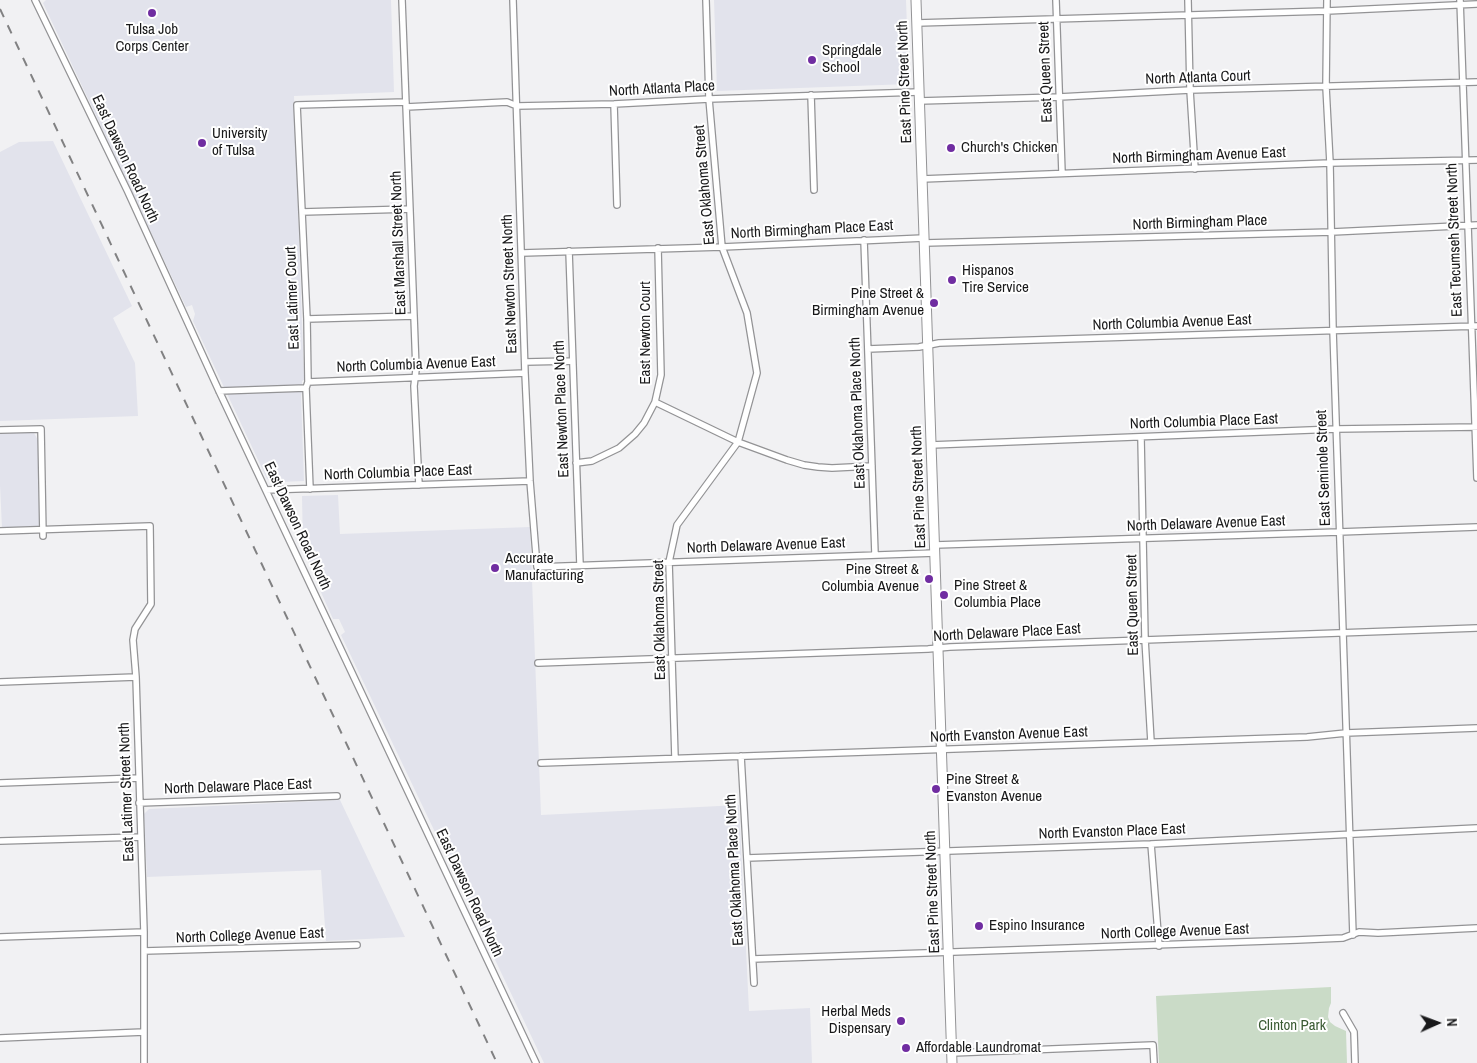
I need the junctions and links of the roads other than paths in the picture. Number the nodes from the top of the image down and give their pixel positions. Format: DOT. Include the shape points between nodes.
graph roads {
  1 [pos="35,0"];
  2 [pos="402,0"];
  3 [pos="513,0"];
  4 [pos="706,0"];
  5 [pos="916,0"];
  6 [pos="1056,0"];
  7 [pos="1188,0"];
  8 [pos="1326,0"];
  9 [pos="1460,2"];
  10 [pos="1477,4"];
  11 [pos="1327,11"];
  12 [pos="1188,15"];
  13 [pos="1056,19"];
  14 [pos="917,23"];
  15 [pos="1462,82"];
  16 [pos="1477,82"];
  17 [pos="1326,87"];
  18 [pos="1190,90"];
  19 [pos="811,95"];
  20 [pos="919,96"];
  21 [pos="1059,97"];
  22 [pos="709,99"];
  23 [pos="406,104"];
  24 [pos="614,104"];
  25 [pos="297,105"];
  26 [pos="517,106"];
  27 [pos="1477,160"];
  28 [pos="1465,161"];
  29 [pos="1330,164"];
  30 [pos="1195,169"];
  31 [pos="1062,174"];
  32 [pos="922,179"];
  33 [pos="814,190"];
  34 [pos="617,205"];
  35 [pos="410,208"];
  36 [pos="302,212"];
  37 [pos="1468,225"];
  38 [pos="1477,225"];
  39 [pos="1332,232"];
  40 [pos="864,240"];
  41 [pos="924,240"];
  42 [pos="722,247"];
  43 [pos="658,248"];
  44 [pos="569,251"];
  45 [pos="522,253"];
  46 [pos="414,316"];
  47 [pos="307,319"];
  48 [pos="1474,326"];
  49 [pos="1333,330"];
  50 [pos="928,345"];
  51 [pos="868,349"];
  52 [pos="572,361"];
  53 [pos="525,362"];
  54 [pos="526,373"];
  55 [pos="415,377"];
  56 [pos="307,385"];
  57 [pos="219,391"];
  58 [pos="655,402"];
  59 [pos="1476,427"];
  60 [pos="1336,429"];
  61 [pos="0,430"];
  62 [pos="1141,438"];
  63 [pos="738,442"];
  64 [pos="931,445"];
  65 [pos="576,463"];
  66 [pos="872,466"];
  67 [pos="1477,478"];
  68 [pos="530,481"];
  69 [pos="419,485"];
  70 [pos="310,489"];
  71 [pos="266,490"];
  72 [pos="1477,526"];
  73 [pos="43,529"];
  74 [pos="0,531"];
  75 [pos="1339,532"];
  76 [pos="44,536"];
  77 [pos="1144,539"];
  78 [pos="935,549"];
  79 [pos="875,554"];
  80 [pos="669,562"];
  81 [pos="580,566"];
  82 [pos="537,567"];
  83 [pos="1477,628"];
  84 [pos="1343,632"];
  85 [pos="1145,640"];
  86 [pos="939,648"];
  87 [pos="672,658"];
  88 [pos="538,663"];
  89 [pos="136,677"];
  90 [pos="0,682"];
  91 [pos="1477,728"];
  92 [pos="1346,733"];
  93 [pos="1151,742"];
  94 [pos="942,750"];
  95 [pos="741,756"];
  96 [pos="675,758"];
  97 [pos="541,764"];
  98 [pos="138,778"];
  99 [pos="0,784"];
  100 [pos="337,796"];
  101 [pos="139,803"];
  102 [pos="1477,828"];
  103 [pos="1348,835"];
  104 [pos="140,837"];
  105 [pos="0,841"];
  106 [pos="1151,844"];
  107 [pos="945,851"];
  108 [pos="747,858"];
  109 [pos="1477,928"];
  110 [pos="144,932"];
  111 [pos="1352,935"];
  112 [pos="0,937"];
  113 [pos="357,945"];
  114 [pos="1159,946"];
  115 [pos="144,951"];
  116 [pos="948,952"];
  117 [pos="753,958"];
  118 [pos="754,983"];
  119 [pos="1343,1013"];
  120 [pos="144,1032"];
  121 [pos="0,1038"];
  122 [pos="952,1053"];
  123 [pos="144,1063"];
  124 [pos="536,1063"];
  125 [pos="952,1063"];
  126 [pos="1154,1063"];
  127 [pos="1355,1063"];
  1 -- 57 [label="street, East Dawson Road North"];
  2 -- 23 [label="street, East Marshall Street North"];
  3 -- 26 [label="street, East Newton Street North"];
  4 -- 22 [label="street, East Oklahoma Street"];
  5 -- 14 [label="main road, East Pine Street North"];
  6 -- 13 [label="street, East Queen Street"];
  7 -- 12 [label="street"];
  8 -- 11 [label="street, East Seminole Street"];
  9 -- 10 [label="street"];
  9 -- 11 [label="street"];
  9 -- 15 [label="street, East Tecumseh Street North"];
  11 -- 12 [label="street"];
  11 -- 17 [label="street, East Seminole Street"];
  12 -- 13 [label="street"];
  12 -- 18 [label="street"];
  13 -- 14 [label="street"];
  13 -- 21 [label="street, East Queen Street"];
  14 -- 20 [label="main road, East Pine Street North"];
  15 -- 16 [label="street, North Atlanta Court"];
  15 -- 17 [label="street, North Atlanta Court"];
  15 -- 28 [label="street, East Tecumseh Street North"];
  17 -- 18 [label="street, North Atlanta Court"];
  17 -- 29 [label="street, East Seminole Street"];
  18 -- 21 [label="street, North Atlanta Court"];
  18 -- 30 [label="street"];
  19 -- 20 [label="street, North Atlanta Place"];
  19 -- 22 [label="street, North Atlanta Place"];
  19 -- 33 [label="street"];
  20 -- 21 [label="street, North Atlanta Court"];
  20 -- 32 [label="main road, East Pine Street North"];
  21 -- 31 [label="street, East Queen Street"];
  22 -- 24 [label="street, North Atlanta Place"];
  22 -- 42 [label="street, East Oklahoma Street"];
  23 -- 25 [label="street, North Atlanta Place"];
  23 -- 26 [label="street, North Atlanta Place" via="507,102"];
  23 -- 35 [label="street, East Marshall Street North"];
  24 -- 26 [label="street, North Atlanta Place"];
  24 -- 34 [label="street"];
  25 -- 36 [label="street, East Latimer Court"];
  26 -- 45 [label="street, East Newton Street North"];
  27 -- 28 [label="street, North Birmingham Avenue East"];
  28 -- 29 [label="street, North Birmingham Avenue East"];
  28 -- 37 [label="street, East Tecumseh Street North"];
  29 -- 30 [label="street, North Birmingham Avenue East"];
  29 -- 39 [label="street, East Seminole Street"];
  30 -- 31 [label="street, North Birmingham Avenue East"];
  31 -- 32 [label="street, North Birmingham Avenue East"];
  32 -- 41 [label="main road, East Pine Street North"];
  35 -- 36 [label="street"];
  35 -- 46 [label="street, East Marshall Street North"];
  36 -- 47 [label="street, East Latimer Court"];
  37 -- 38 [label="street, North Birmingham Place"];
  37 -- 39 [label="street, North Birmingham Place"];
  37 -- 48 [label="street, East Tecumseh Street North"];
  39 -- 41 [label="street, North Birmingham Place"];
  39 -- 49 [label="street, East Seminole Street"];
  40 -- 41 [label="street, North Birmingham Place East"];
  40 -- 42 [label="street, North Birmingham Place East"];
  40 -- 51 [label="street, East Oklahoma Place North"];
  41 -- 50 [label="main road, East Pine Street North"];
  42 -- 43 [label="street, North Birmingham Place East"];
  42 -- 63 [label="street, East Oklahoma Street" via="747,313 757,373"];
  43 -- 44 [label="street, North Birmingham Place East"];
  43 -- 58 [label="street, East Newton Court" via="661,375"];
  44 -- 45 [label="street, North Birmingham Place East"];
  44 -- 52 [label="street, East Newton Place North"];
  45 -- 53 [label="street, East Newton Street North"];
  46 -- 47 [label="street"];
  46 -- 55 [label="street, East Marshall Street North"];
  47 -- 56 [label="street, East Latimer Court"];
  48 -- 49 [label="street, North Columbia Avenue East"];
  48 -- 59 [label="street, East Tecumseh Street North"];
  49 -- 50 [label="street, North Columbia Avenue East"];
  49 -- 60 [label="street, East Seminole Street"];
  50 -- 51 [label="street, North Columbia Avenue East"];
  50 -- 64 [label="main road, East Pine Street North"];
  51 -- 66 [label="street, East Oklahoma Place North"];
  52 -- 53 [label="street"];
  52 -- 65 [label="street, East Newton Place North"];
  53 -- 54 [label="street, East Newton Street North"];
  54 -- 55 [label="street, North Columbia Avenue East"];
  54 -- 68 [label="street, East Newton Street North"];
  55 -- 56 [label="street, North Columbia Avenue East"];
  55 -- 69 [label="street, East Marshall Street North"];
  56 -- 57 [label="street, North Columbia Avenue East"];
  56 -- 70 [label="street, East Latimer Court"];
  57 -- 71 [label="street, East Dawson Road North"];
  58 -- 63 [label="street"];
  58 -- 65 [label="street, East Newton Court" via="644,423 619,448 592,461"];
  59 -- 60 [label="street, North Columbia Place East"];
  59 -- 67 [label="street, East Tecumseh Street North"];
  60 -- 62 [label="street, North Columbia Place East"];
  60 -- 75 [label="street, East Seminole Street"];
  61 -- 73 [label="street" via="41,429"];
  62 -- 64 [label="street, North Columbia Place East"];
  62 -- 77 [label="street, East Queen Street"];
  63 -- 66 [label="street" via="804,465 832,468"];
  63 -- 80 [label="street, East Oklahoma Street" via="677,525"];
  64 -- 78 [label="main road, East Pine Street North"];
  65 -- 81 [label="street, East Newton Place North"];
  66 -- 79 [label="street, East Oklahoma Place North"];
  68 -- 69 [label="street, North Columbia Place East"];
  68 -- 82 [label="street, East Newton Street North"];
  69 -- 70 [label="street, North Columbia Place East"];
  70 -- 71 [label="street, North Columbia Place East"];
  71 -- 124 [label="street, East Dawson Road North"];
  72 -- 75 [label="street, North Delaware Avenue East"];
  73 -- 74 [label="street"];
  73 -- 76 [label="street"];
  73 -- 89 [label="street, East Latimer Street North" via="150,526 151,604 135,629"];
  75 -- 77 [label="street, North Delaware Avenue East"];
  75 -- 84 [label="street, East Seminole Street"];
  77 -- 78 [label="street, North Delaware Avenue East"];
  77 -- 85 [label="street, East Queen Street"];
  78 -- 79 [label="street, North Delaware Avenue East"];
  78 -- 86 [label="main road, East Pine Street North"];
  79 -- 80 [label="street, North Delaware Avenue East"];
  80 -- 81 [label="street, North Delaware Avenue East"];
  80 -- 87 [label="street, East Oklahoma Street"];
  81 -- 82 [label="street, North Delaware Avenue East"];
  83 -- 84 [label="street, North Delaware Place East"];
  84 -- 85 [label="street, North Delaware Place East"];
  84 -- 92 [label="street, East Seminole Street"];
  85 -- 86 [label="street, North Delaware Place East"];
  85 -- 93 [label="street, East Queen Street"];
  86 -- 87 [label="street, North Delaware Place East"];
  86 -- 94 [label="main road, East Pine Street North"];
  87 -- 88 [label="street, North Delaware Place East"];
  87 -- 96 [label="street, East Oklahoma Street"];
  89 -- 90 [label="street"];
  89 -- 98 [label="street, East Latimer Street North"];
  91 -- 92 [label="street, North Evanston Avenue East"];
  92 -- 93 [label="street, North Evanston Avenue East"];
  92 -- 103 [label="street, East Seminole Street"];
  93 -- 94 [label="street, North Evanston Avenue East"];
  94 -- 95 [label="street, North Evanston Avenue East"];
  94 -- 107 [label="main road, East Pine Street North"];
  95 -- 96 [label="street, North Evanston Avenue East"];
  95 -- 108 [label="street, East Oklahoma Place North"];
  96 -- 97 [label="street, North Evanston Avenue East"];
  98 -- 99 [label="street"];
  98 -- 101 [label="street, East Latimer Street North"];
  100 -- 101 [label="street, North Delaware Place East"];
  101 -- 104 [label="street, East Latimer Street North"];
  102 -- 103 [label="street, North Evanston Place East"];
  103 -- 106 [label="street, North Evanston Place East"];
  103 -- 111 [label="street, East Seminole Street"];
  104 -- 105 [label="street"];
  104 -- 110 [label="street, East Latimer Street North"];
  106 -- 107 [label="street, North Evanston Place East"];
  106 -- 114 [label="street"];
  107 -- 108 [label="street, North Evanston Place East"];
  107 -- 116 [label="main road, East Pine Street North"];
  108 -- 117 [label="street, East Oklahoma Place North"];
  109 -- 111 [label="street, North College Avenue East" via="1359,932"];
  110 -- 112 [label="street"];
  110 -- 115 [label="street, East Latimer Street North"];
  111 -- 114 [label="street, North College Avenue East"];
  113 -- 115 [label="street, North College Avenue East"];
  114 -- 116 [label="street, North College Avenue East"];
  115 -- 120 [label="street, East Latimer Street North"];
  116 -- 117 [label="street, North College Avenue East"];
  116 -- 122 [label="main road, East Pine Street North"];
  117 -- 118 [label="street, East Oklahoma Place North"];
  119 -- 127 [label="street" via="1354,1032"];
  120 -- 121 [label="street"];
  120 -- 123 [label="street, East Latimer Street North"];
  122 -- 125 [label="main road, East Pine Street North"];
  122 -- 126 [label="street" via="1153,1044"];
}
